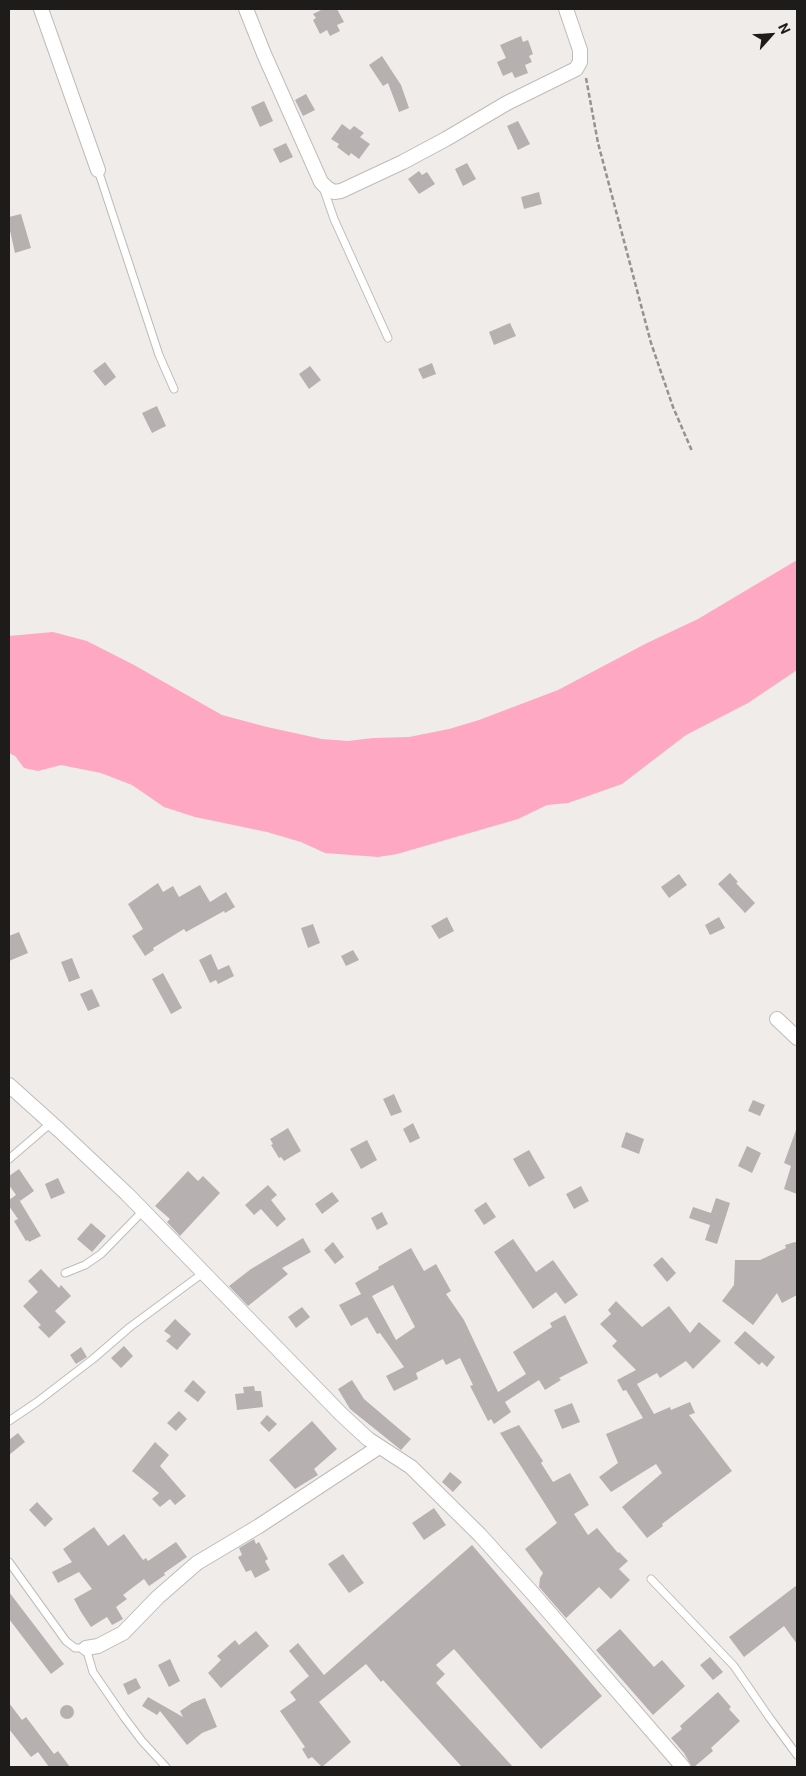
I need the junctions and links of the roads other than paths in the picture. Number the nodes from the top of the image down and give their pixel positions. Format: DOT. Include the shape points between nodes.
graph roads {
  1 [pos="41,9"];
  2 [pos="246,9"];
  3 [pos="566,9"];
  4 [pos="98,170"];
  5 [pos="321,182"];
  6 [pos="388,338"];
  7 [pos="174,389"];
  8 [pos="777,1019"];
  9 [pos="797,1038"];
  10 [pos="9,1085"];
  11 [pos="51,1123"];
  12 [pos="9,1159"];
  13 [pos="142,1211"];
  14 [pos="65,1273"];
  15 [pos="203,1273"];
  16 [pos="9,1420"];
  17 [pos="379,1446"];
  18 [pos="9,1562"];
  19 [pos="651,1579"];
  20 [pos="86,1648"];
  21 [pos="797,1754"];
  22 [pos="166,1767"];
  23 [pos="683,1767"];
  1 -- 4 [label="street"];
  2 -- 5 [label="street"];
  3 -- 5 [label="street" via="581,57 571,72 508,102 403,162 341,191 334,192"];
  4 -- 7 [label="lane" via="159,355"];
  5 -- 6 [label="lane" via="334,219"];
  8 -- 9 [label="street"];
  10 -- 11 [label="street"];
  11 -- 12 [label="lane"];
  11 -- 13 [label="street"];
  13 -- 14 [label="lane" via="93,1261"];
  13 -- 15 [label="street"];
  15 -- 16 [label="lane" via="37,1402"];
  15 -- 17 [label="street" via="341,1414"];
  17 -- 20 [label="street" via="273,1517 197,1562 123,1633 98,1646"];
  17 -- 23 [label="street" via="410,1467 480,1535"];
  18 -- 20 [label="lane" via="66,1641 75,1648"];
  19 -- 21 [label="lane" via="734,1666"];
  20 -- 22 [label="lane" via="93,1672 142,1741"];
}
